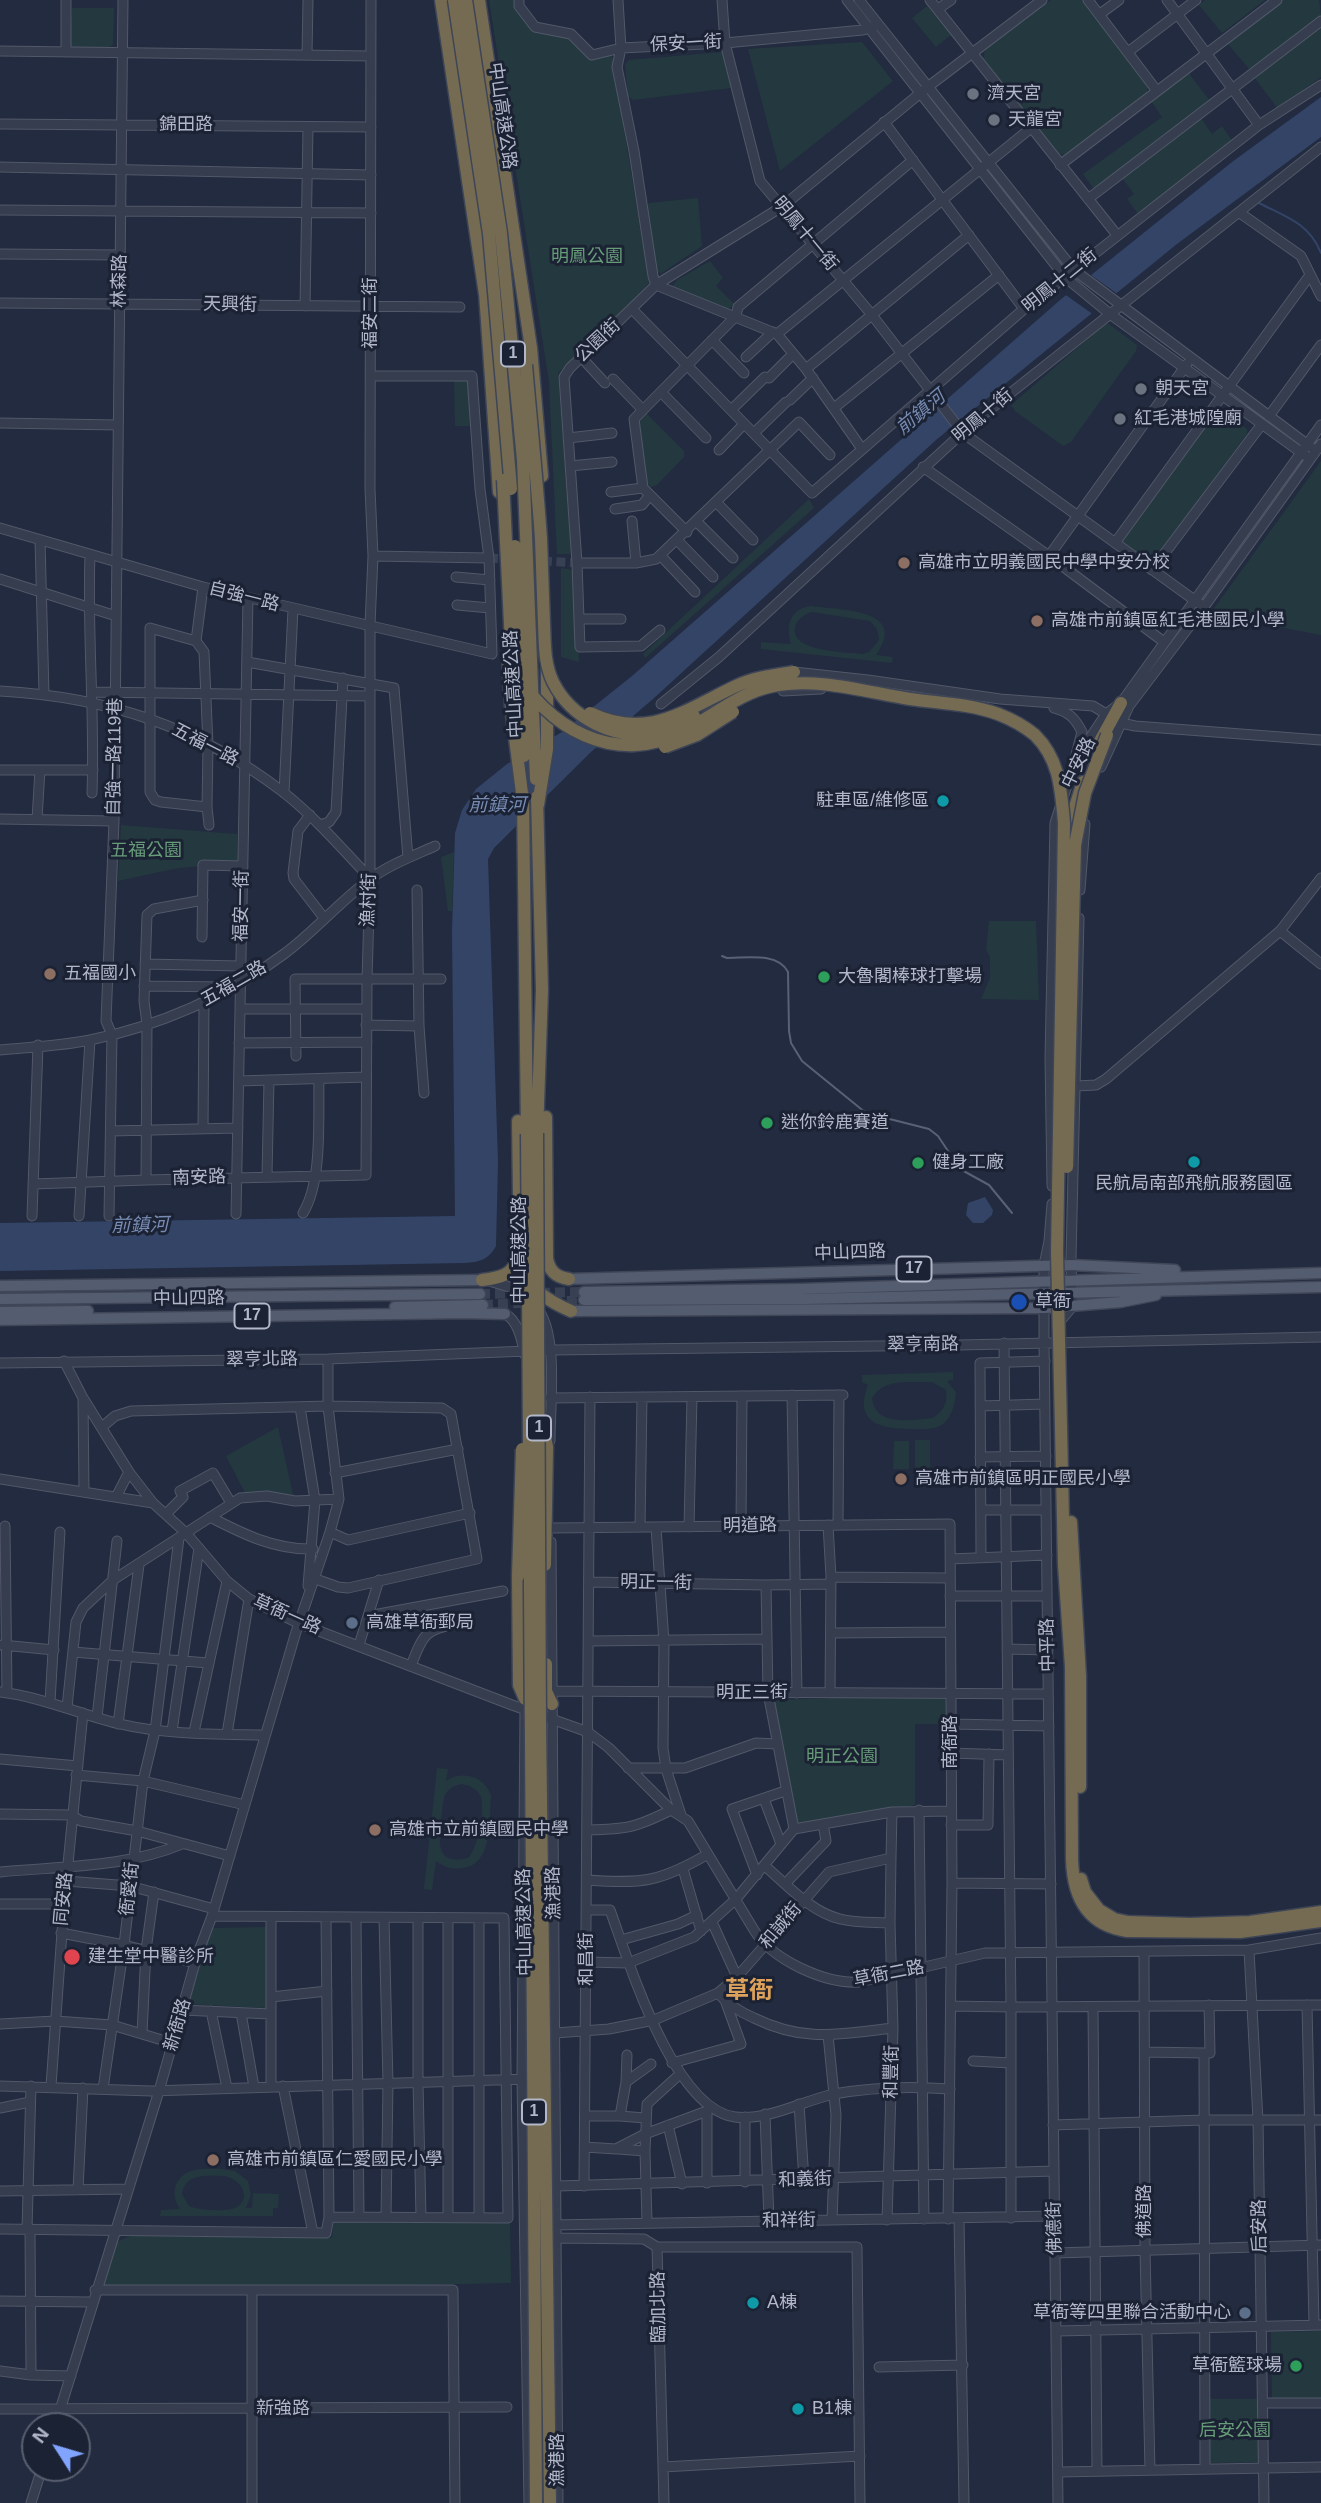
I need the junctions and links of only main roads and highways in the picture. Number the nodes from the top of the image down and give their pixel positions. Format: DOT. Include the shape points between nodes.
graph roads {
  1 [pos="441,0"];
  2 [pos="454,0"];
  3 [pos="466,0"];
  4 [pos="479,3"];
  5 [pos="510,205"];
  6 [pos="485,293"];
  7 [pos="545,650"];
  8 [pos="512,665"];
  9 [pos="794,672"];
  10 [pos="783,691"];
  11 [pos="1125,704"];
  12 [pos="523,801"];
  13 [pos="538,805"];
  14 [pos="542,990"];
  15 [pos="525,1000"];
  16 [pos="532,1134"];
  17 [pos="1062,1208"];
  18 [pos="518,1255"];
  19 [pos="1321,1273"];
  20 [pos="1259,1274"];
  21 [pos="569,1279"];
  22 [pos="482,1280"];
  23 [pos="0,1286"];
  24 [pos="1321,1287"];
  25 [pos="1187,1289"];
  26 [pos="0,1299"];
  27 [pos="572,1311"];
  28 [pos="0,1312"];
  29 [pos="505,1314"];
  30 [pos="0,1320"];
  31 [pos="539,1402"];
  32 [pos="1065,1427"];
  33 [pos="553,1698"];
  34 [pos="527,1706"];
  35 [pos="1321,1912"];
  36 [pos="1321,1921"];
  37 [pos="536,2503"];
  38 [pos="550,2503"];
  1 -- 6 [label="highway"];
  2 -- 12 [label="highway, 中山高速公路 / 1, bridge" via="489,234 509,444 524,710"];
  3 -- 13 [label="highway, 中山高速公路 / 1, bridge" via="501,233 523,460"];
  4 -- 5 [label="highway"];
  5 -- 7 [label="highway, bridge" via="541,540"];
  5 -- 13 [label="highway" via="531,348 547,548 548,734"];
  6 -- 8 [label="highway, bridge" via="500,408"];
  6 -- 12 [label="highway" via="511,706"];
  7 -- 9 [label="highway, bridge" via="554,673 574,700 592,714 622,723 659,722 738,685"];
  7 -- 17 [label="highway, bridge" via="553,682 564,699 591,721 620,732 662,731 758,683 787,677 988,705 1012,713 1042,735 1062,767 1068,799"];
  8 -- 10 [label="highway, bridge" via="528,701 552,725 590,745 620,751 646,751 683,741 745,705"];
  8 -- 17 [label="highway, bridge" via="524,687 550,716 575,732 603,741 632,744 660,740 683,732 756,690 794,684 834,686 988,711 1037,738 1058,772 1063,823"];
  11 -- 17 [label="highway, bridge" via="1105,734 1085,793 1075,845"];
  12 -- 15 [label="highway, 中山高速公路 / 1"];
  13 -- 14 [label="highway, 中山高速公路 / 1"];
  14 -- 16 [label="highway, 中山高速公路 / 1"];
  14 -- 21 [label="highway" via="547,1258 554,1273"];
  15 -- 16 [label="highway, 中山高速公路 / 1"];
  15 -- 18 [label="highway" via="518,1086"];
  16 -- 31 [label="highway, 中山高速公路 / 1, bridge"];
  17 -- 32 [label="highway"];
  18 -- 22 [label="highway" via="506,1275"];
  18 -- 27 [label="highway" via="530,1285 542,1297"];
  19 -- 20 [label="main road, 中山四路 / 17"];
  20 -- 21 [label="main road, 中山四路 / 17" via="1044,1265"];
  20 -- 25 [label="main road, 中山四路 / 17" via="584,1296 805,1299"];
  22 -- 23 [label="main road, 中山四路 / 17"];
  24 -- 25 [label="main road, 中山四路 / 17"];
  25 -- 27 [label="main road, 中山四路 / 17" via="1045,1308"];
  26 -- 28 [label="main road, 中山四路 / 17" via="482,1300"];
  29 -- 30 [label="main road, 中山四路 / 17"];
  31 -- 33 [label="highway, bridge" via="547,1447 546,1692"];
  31 -- 34 [label="highway, bridge" via="520,1457 519,1685"];
  31 -- 37 [label="highway, 中山高速公路 / 1, bridge"];
  31 -- 38 [label="highway, 中山高速公路 / 1, bridge"];
  32 -- 35 [label="highway" via="1080,1676 1080,1862 1085,1892 1105,1914 1128,1923 1250,1922"];
  32 -- 36 [label="highway" via="1072,1859 1073,1885 1079,1898 1101,1922 1127,1931 1240,1932"];
}
